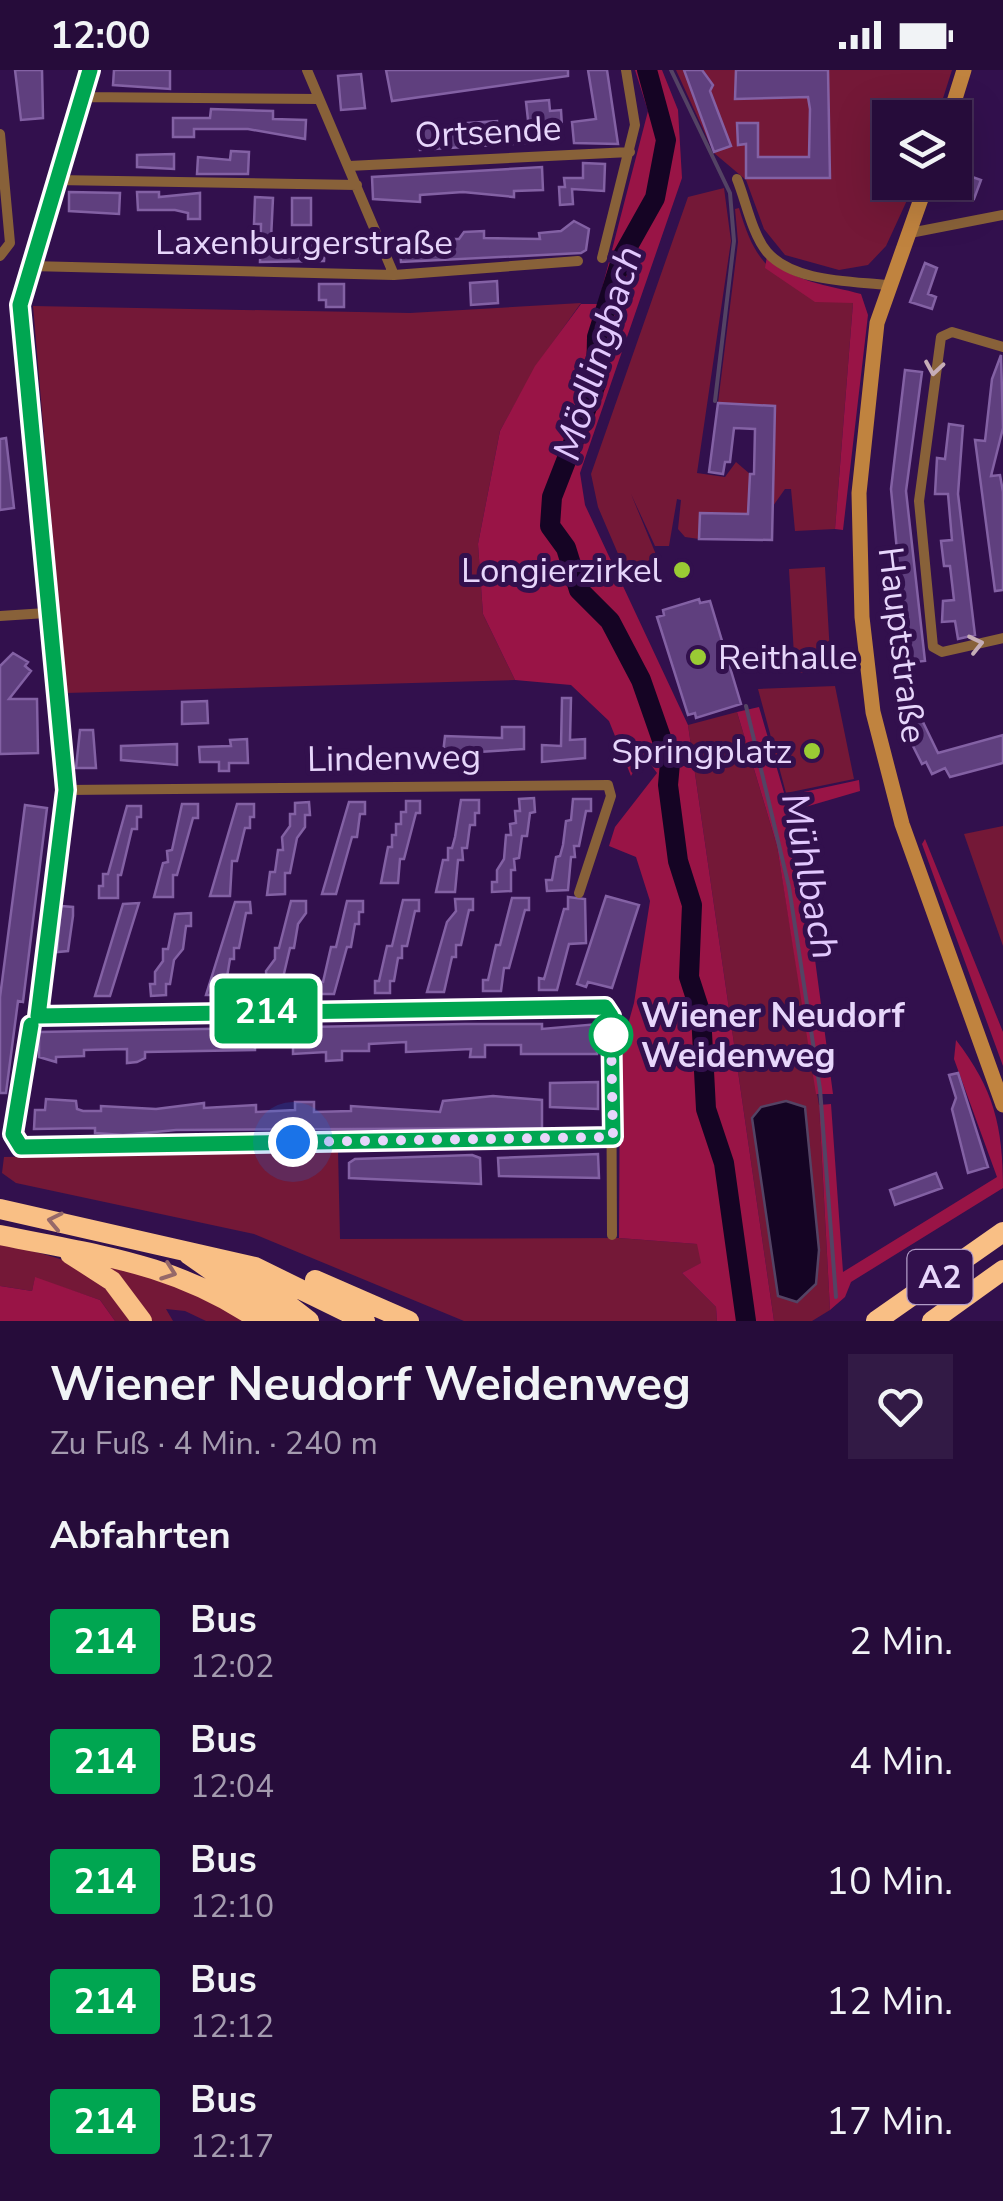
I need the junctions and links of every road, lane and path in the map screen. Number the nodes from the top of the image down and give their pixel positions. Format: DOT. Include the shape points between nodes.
graph roads {
  1 [pos="90,70"];
  2 [pos="307,70"];
  3 [pos="626,70"];
  4 [pos="964,70"];
  5 [pos="80,98"];
  6 [pos="319,99"];
  7 [pos="955,100"];
  8 [pos="0,134"];
  9 [pos="630,152"];
  10 [pos="349,166"];
  11 [pos="737,179"];
  12 [pos="55,180"];
  13 [pos="357,185"];
  14 [pos="921,200"];
  15 [pos="1003,215"];
  16 [pos="910,232"];
  17 [pos="2,255"];
  18 [pos="602,258"];
  19 [pos="578,261"];
  20 [pos="30,266"];
  21 [pos="394,275"];
  22 [pos="887,286"];
  23 [pos="1003,347"];
  24 [pos="46,613"];
  25 [pos="0,616"];
  26 [pos="1003,638"];
  27 [pos="66,790"];
  28 [pos="579,893"];
  29 [pos="38,1016"];
  30 [pos="1003,1105"];
  31 [pos="613,1137"];
  32 [pos="0,1208"];
  33 [pos="1003,1232"];
  34 [pos="0,1235"];
  35 [pos="612,1235"];
  36 [pos="45,1244"];
  37 [pos="178,1248"];
  38 [pos="1003,1270"];
  39 [pos="142,1321"];
  40 [pos="260,1321"];
  41 [pos="283,1321"];
  42 [pos="309,1321"];
  43 [pos="365,1321"];
  44 [pos="409,1321"];
  45 [pos="876,1321"];
  46 [pos="932,1321"];
  1 -- 5 [label="street"];
  2 -- 6 [label="street"];
  3 -- 9 [label="street" via="634,100"];
  4 -- 7 [label="street"];
  5 -- 6 [label="street"];
  5 -- 12 [label="street"];
  6 -- 10 [label="street"];
  8 -- 17 [label="street" via="10,228"];
  9 -- 10 [label="street, Ortsende"];
  9 -- 18 [label="street"];
  10 -- 13 [label="street"];
  11 -- 22 [label="street" via="765,249 781,264"];
  12 -- 13 [label="street, Laxenburgerstraße"];
  12 -- 20 [label="street"];
  13 -- 21 [label="street"];
  14 -- 16 [label="street, Hauptstraße"];
  15 -- 16 [label="street"];
  16 -- 22 [label="street, Hauptstraße"];
  19 -- 21 [label="street, Laxenburgerstraße"];
  20 -- 21 [label="street, Laxenburgerstraße"];
  20 -- 24 [label="street" via="20,305"];
  22 -- 30 [label="street, Hauptstraße" via="859,492 860,597 873,712 930,910"];
  23 -- 26 [label="street, one-way" via="952,332 941,337 920,501 933,648 942,652"];
  24 -- 25 [label="street"];
  24 -- 27 [label="street"];
  27 -- 28 [label="street, Lindenweg" via="608,785 611,796"];
  27 -- 29 [label="street"];
  29 -- 31 [label="street" via="605,1007 611,1016"];
  29 -- 31 [label="street" via="13,1134 21,1147"];
  31 -- 35 [label="street"];
  37 -- 32 [label="highway, one-way"];
  33 -- 45 [label="highway, A2"];
  34 -- 36 [label="highway"];
  36 -- 39 [label="highway" via="96,1268"];
  36 -- 40 [label="highway, one-way" via="178,1275"];
  37 -- 41 [label="highway"];
  37 -- 42 [label="highway" via="248,1279"];
  37 -- 43 [label="highway" via="255,1267"];
  37 -- 44 [label="highway" via="260,1259"];
  38 -- 46 [label="highway, A2"];
}
